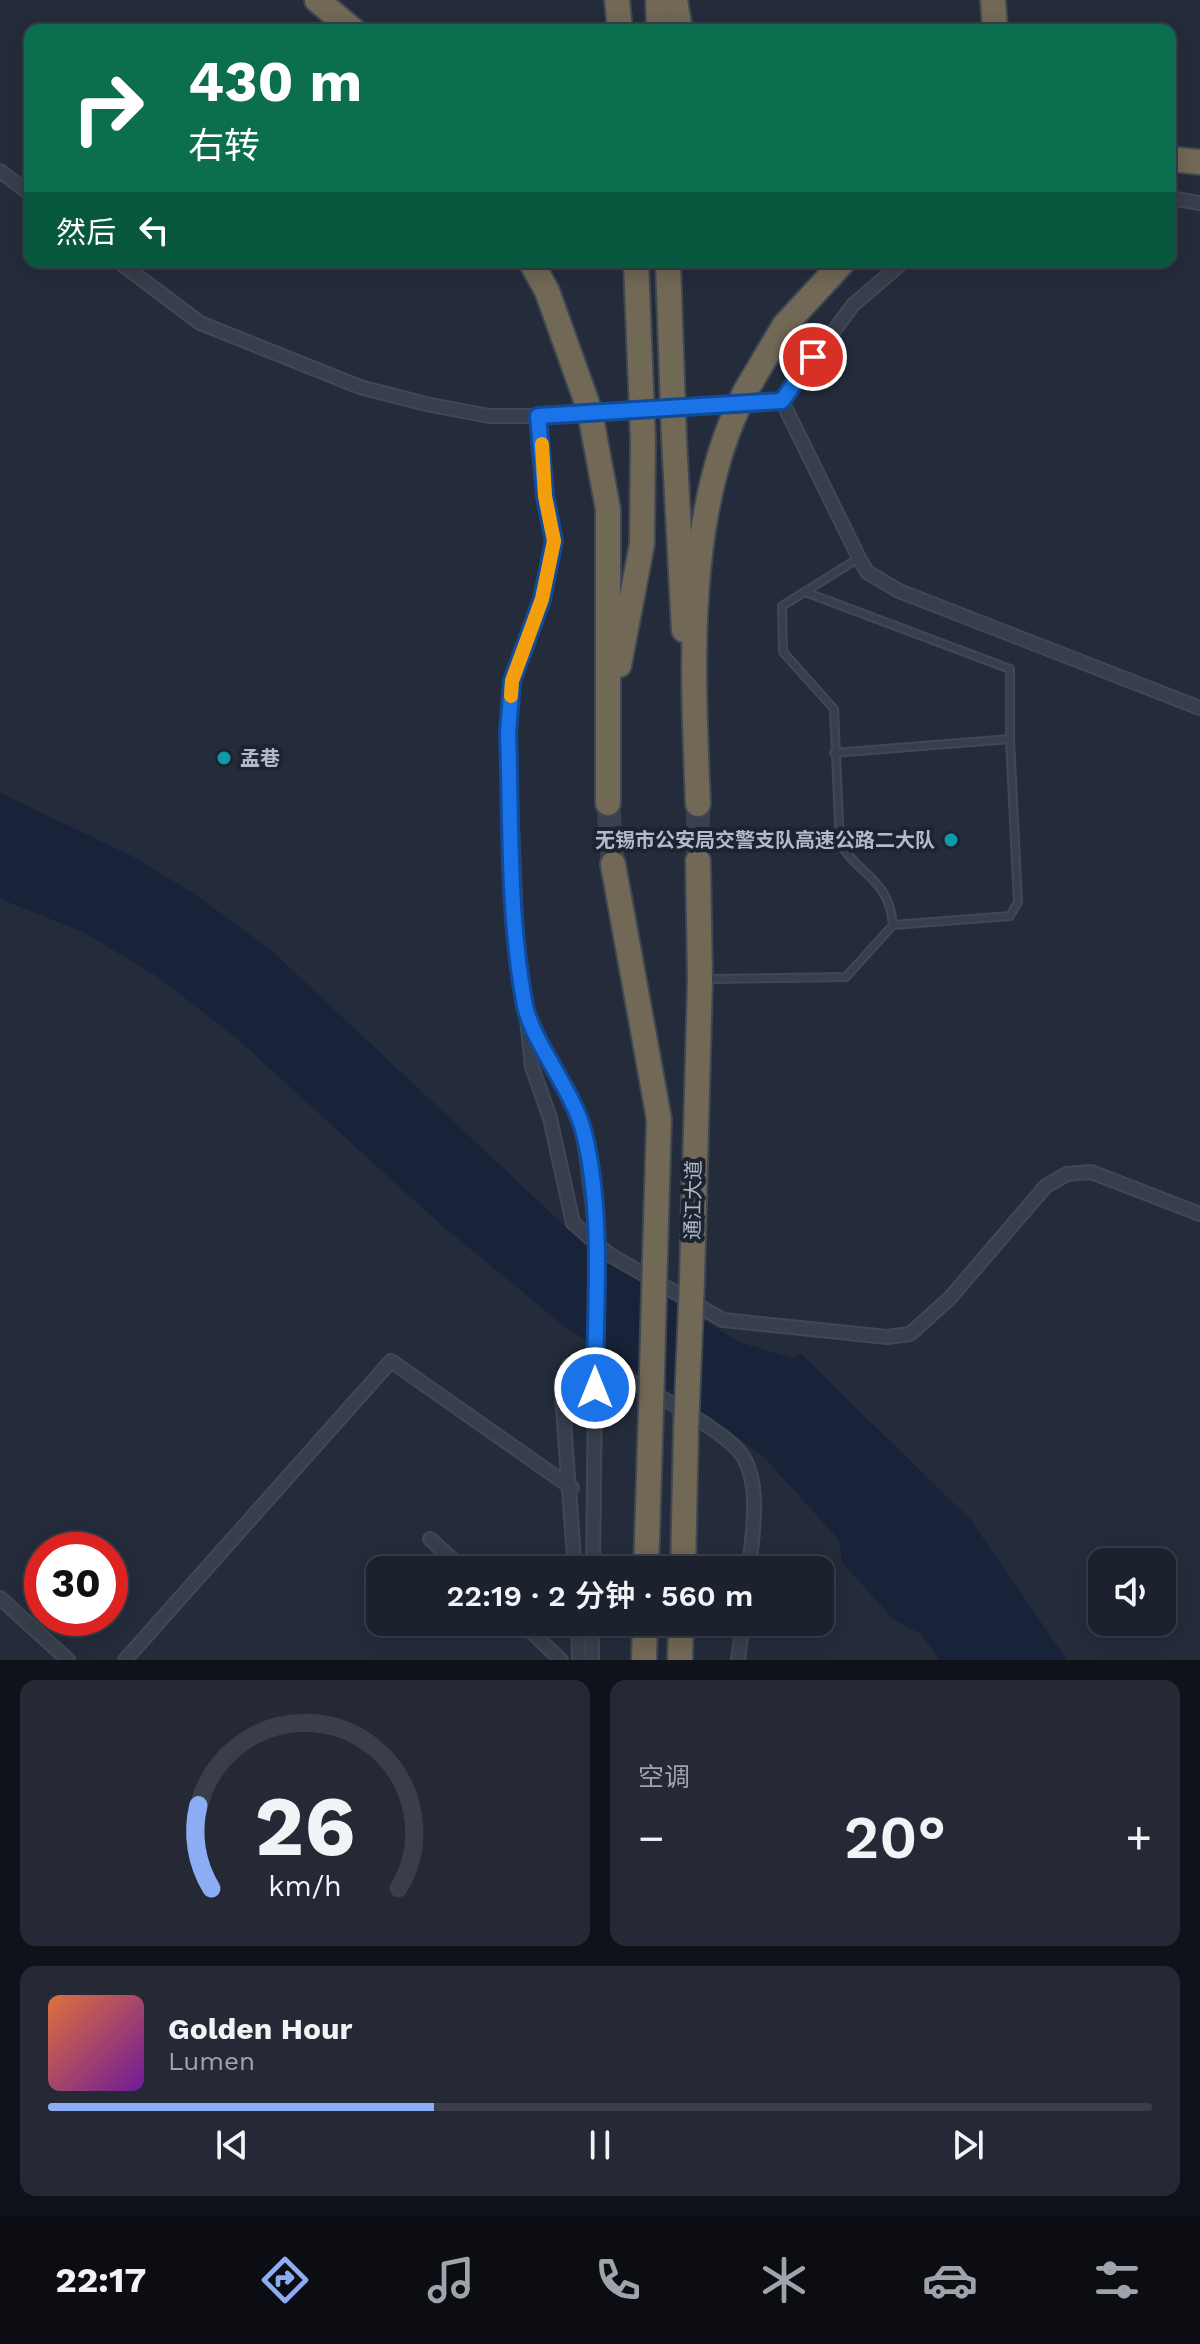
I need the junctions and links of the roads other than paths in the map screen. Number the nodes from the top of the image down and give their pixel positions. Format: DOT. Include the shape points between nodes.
graph roads {
  1 [pos="317,0"];
  2 [pos="617,0"];
  3 [pos="658,0"];
  4 [pos="675,0"];
  5 [pos="993,0"];
  6 [pos="346,24"];
  7 [pos="619,24"];
  8 [pos="659,24"];
  9 [pos="679,24"];
  10 [pos="995,24"];
  11 [pos="1176,160"];
  12 [pos="1200,162"];
  13 [pos="0,171"];
  14 [pos="24,189"];
  15 [pos="1176,199"];
  16 [pos="1200,203"];
  17 [pos="127,268"];
  18 [pos="534,268"];
  19 [pos="636,268"];
  20 [pos="668,268"];
  21 [pos="837,268"];
  22 [pos="896,268"];
  23 [pos="782,401"];
  24 [pos="538,416"];
  25 [pos="859,558"];
  26 [pos="805,592"];
  27 [pos="692,659"];
  28 [pos="1200,708"];
  29 [pos="607,730"];
  30 [pos="1010,739"];
  31 [pos="834,753"];
  32 [pos="608,803"];
  33 [pos="698,804"];
  34 [pos="698,861"];
  35 [pos="613,864"];
  36 [pos="893,925"];
  37 [pos="700,979"];
  38 [pos="526,1010"];
  39 [pos="659,1119"];
  40 [pos="695,1120"];
  41 [pos="1200,1214"];
  42 [pos="572,1488"];
  43 [pos="430,1539"];
  44 [pos="449,1556"];
  45 [pos="574,1556"];
  46 [pos="593,1556"];
  47 [pos="646,1556"];
  48 [pos="683,1556"];
  49 [pos="750,1556"];
  50 [pos="0,1598"];
  51 [pos="536,1636"];
  52 [pos="578,1636"];
  53 [pos="592,1636"];
  54 [pos="645,1636"];
  55 [pos="681,1636"];
  56 [pos="741,1636"];
  57 [pos="68,1660"];
  58 [pos="125,1660"];
  59 [pos="561,1660"];
  60 [pos="579,1660"];
  61 [pos="592,1660"];
  62 [pos="644,1660"];
  63 [pos="680,1660"];
  64 [pos="738,1660"];
  1 -- 6 [label="highway"];
  2 -- 7 [label="highway"];
  3 -- 8 [label="highway"];
  4 -- 9 [label="highway"];
  5 -- 10 [label="highway"];
  11 -- 12 [label="highway"];
  13 -- 14 [label="street"];
  15 -- 16 [label="street"];
  17 -- 24 [label="street" via="200,323 360,387 489,416"];
  18 -- 29 [label="highway" via="588,409 608,509"];
  19 -- 29 [label="highway, bridge" via="642,544"];
  20 -- 27 [label="highway, bridge" via="681,617"];
  21 -- 27 [label="highway" via="784,326 741,401 709,508"];
  22 -- 23 [label="street" via="853,305"];
  23 -- 24 [label="street"];
  23 -- 25 [label="street"];
  24 -- 38 [label="street" via="554,541 542,599 512,681 508,732 517,944"];
  25 -- 26 [label="lane"];
  25 -- 28 [label="street" via="867,572 899,591"];
  26 -- 30 [label="lane" via="1010,669"];
  26 -- 31 [label="lane" via="782,606 783,652 834,709"];
  27 -- 33 [label="highway"];
  29 -- 32 [label="highway"];
  30 -- 31 [label="lane"];
  30 -- 36 [label="lane" via="1018,902 1010,916"];
  31 -- 36 [label="lane" via="840,844 876,879 891,903"];
  34 -- 37 [label="highway, 通江大道"];
  35 -- 39 [label="highway, 通江大道"];
  36 -- 37 [label="lane" via="846,977"];
  37 -- 40 [label="highway, 通江大道"];
  38 -- 41 [label="street" via="532,1067 550,1118 573,1223 610,1255 723,1320 887,1337 910,1334 950,1298 1046,1186 1067,1174 1091,1172"];
  38 -- 46 [label="street, bridge" via="583,1129 595,1224"];
  39 -- 40 [label="highway"];
  39 -- 47 [label="highway, 通江大道, bridge"];
  40 -- 48 [label="highway, 通江大道, bridge"];
  42 -- 45 [label="street"];
  42 -- 49 [label="street" via="561,1382 569,1365 585,1359 721,1436 742,1456 754,1496"];
  42 -- 58 [label="street" via="391,1361"];
  43 -- 44 [label="street"];
  50 -- 57 [label="street"];
  51 -- 59 [label="street"];
  52 -- 60 [label="street"];
  53 -- 61 [label="street"];
  54 -- 62 [label="highway"];
  55 -- 63 [label="highway"];
  56 -- 64 [label="street"];
}
